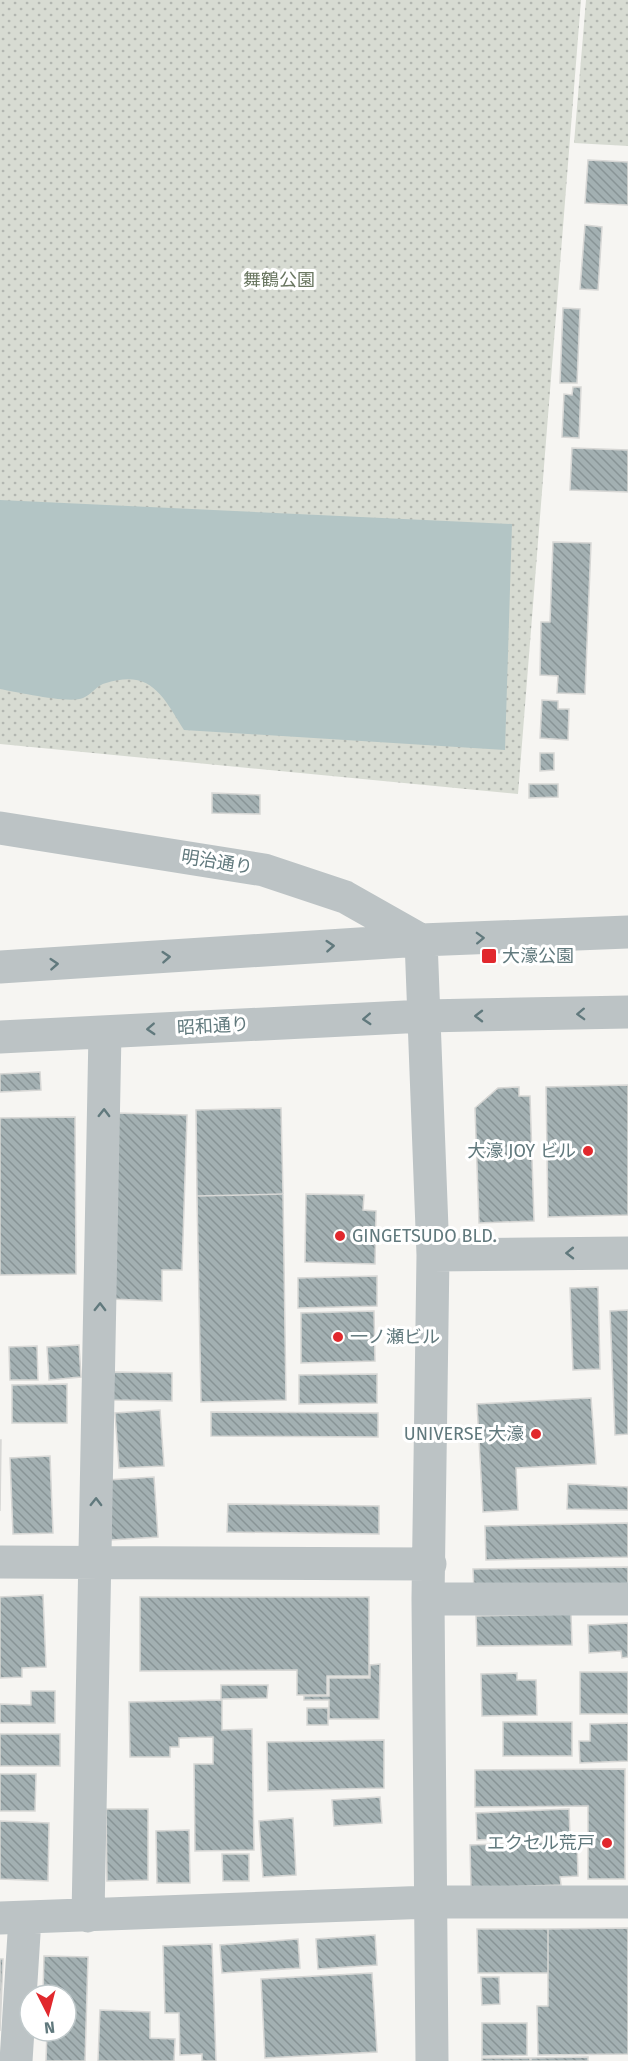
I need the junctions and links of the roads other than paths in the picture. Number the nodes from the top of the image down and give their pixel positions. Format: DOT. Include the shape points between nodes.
graph roads {
  1 [pos="0,828"];
  2 [pos="628,932"];
  3 [pos="422,940"];
  4 [pos="0,967"];
  5 [pos="628,1012"];
  6 [pos="425,1016"];
  7 [pos="105,1032"];
  8 [pos="0,1037"];
  9 [pos="628,1253"];
  10 [pos="433,1255"];
  11 [pos="95,1561"];
  12 [pos="0,1562"];
  13 [pos="430,1564"];
  14 [pos="429,1599"];
  15 [pos="628,1599"];
  16 [pos="431,1902"];
  17 [pos="628,1902"];
  18 [pos="87,1916"];
  19 [pos="13,1918"];
  20 [pos="16,2061"];
  21 [pos="432,2061"];
  1 -- 3 [label="street, 明治通り" via="264,870 345,897"];
  3 -- 2 [label="street, one-way"];
  4 -- 3 [label="street, one-way"];
  3 -- 6 [label="street"];
  5 -- 6 [label="street, one-way"];
  6 -- 7 [label="street, 昭和通り, one-way"];
  6 -- 10 [label="street"];
  7 -- 8 [label="street, 昭和通り"];
  11 -- 7 [label="street, one-way"];
  9 -- 10 [label="street, one-way"];
  10 -- 13 [label="street"];
  11 -- 12 [label="street"];
  11 -- 13 [label="street"];
  11 -- 18 [label="street"];
  13 -- 14 [label="street"];
  14 -- 15 [label="street"];
  14 -- 16 [label="street"];
  16 -- 17 [label="street"];
  16 -- 18 [label="street"];
  16 -- 21 [label="street"];
  18 -- 19 [label="street"];
  19 -- 20 [label="street"];
}
